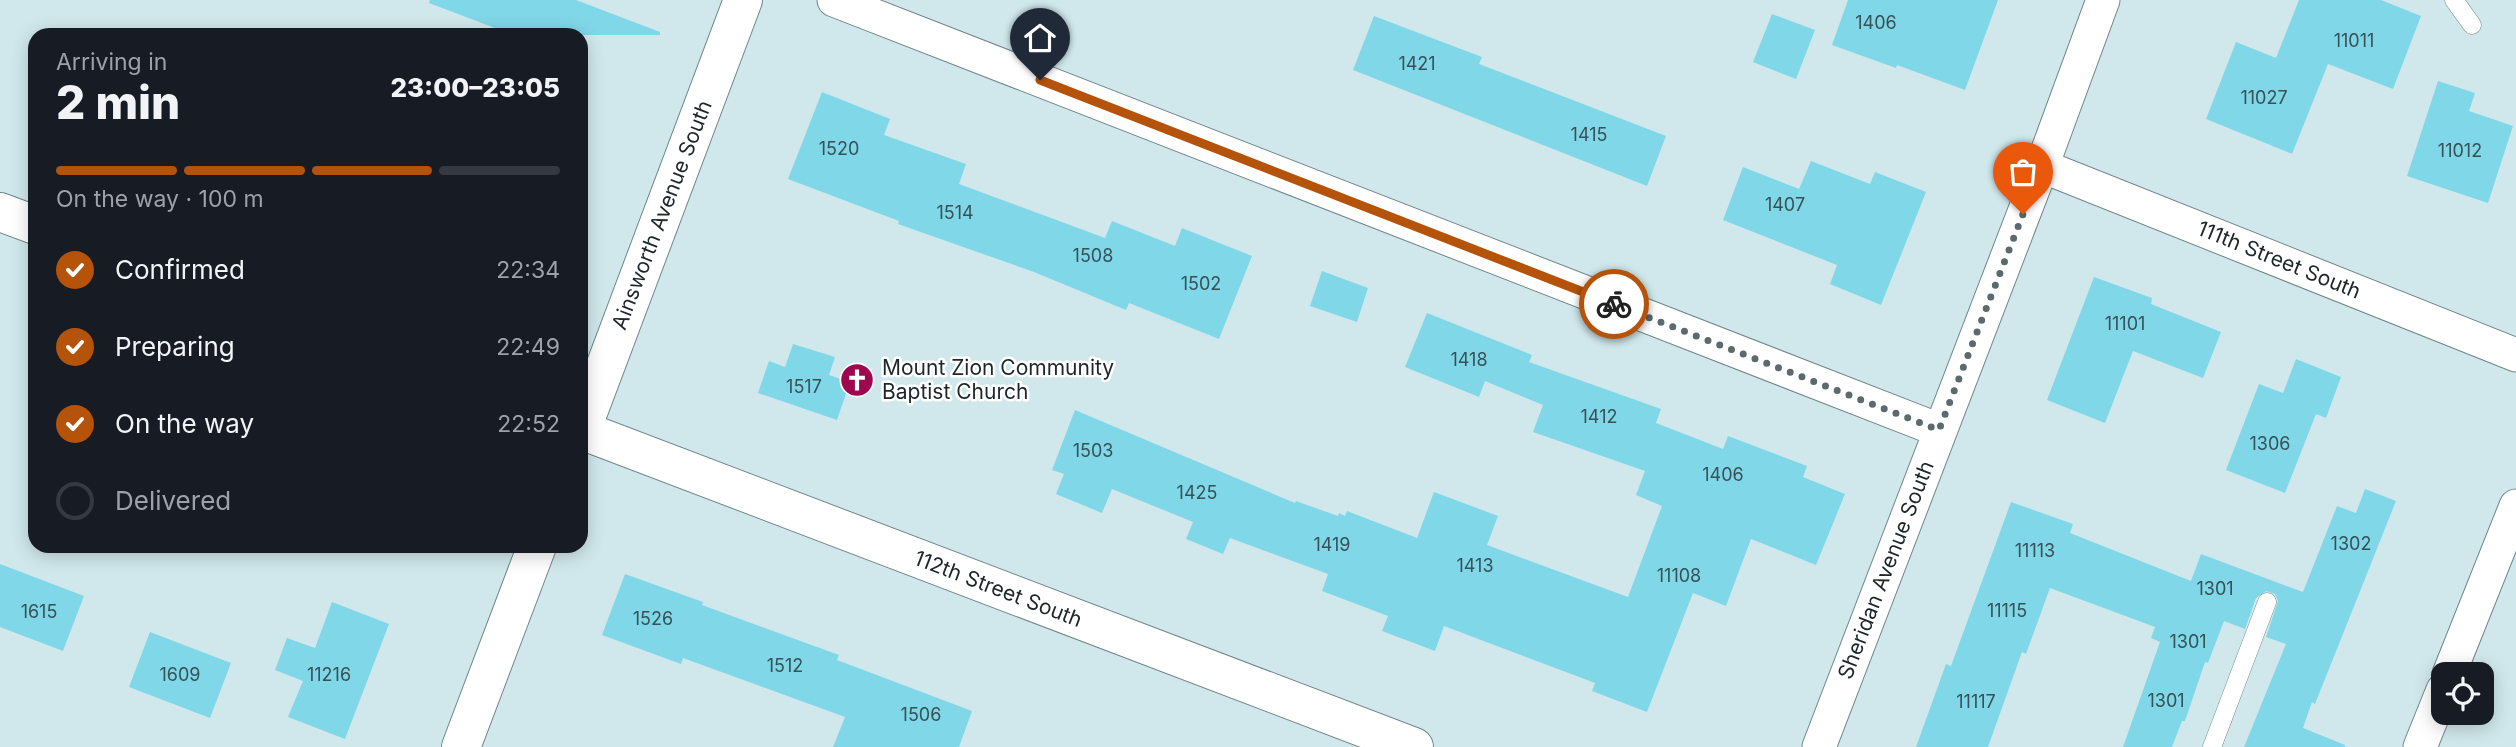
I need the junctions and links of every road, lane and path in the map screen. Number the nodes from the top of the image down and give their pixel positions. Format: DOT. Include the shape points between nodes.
graph roads {
  1 [pos="743,0"];
  2 [pos="834,0"];
  3 [pos="2103,0"];
  4 [pos="2454,0"];
  5 [pos="2472,25"];
  6 [pos="2042,166"];
  7 [pos="0,212"];
  8 [pos="28,222"];
  9 [pos="2516,355"];
  10 [pos="588,411"];
  11 [pos="1939,430"];
  12 [pos="588,433"];
  13 [pos="2516,506"];
  14 [pos="534,553"];
  15 [pos="2267,602"];
  16 [pos="2454,662"];
  17 [pos="2431,720"];
  18 [pos="1409,746"];
  19 [pos="461,747"];
  20 [pos="1819,747"];
  21 [pos="2212,747"];
  22 [pos="2420,747"];
  1 -- 10 [label="main road, Ainsworth Avenue South"];
  2 -- 11 [label="street"];
  3 -- 6 [label="street, Sheridan Avenue South"];
  4 -- 5 [label="lane"];
  6 -- 9 [label="street, 111th Street South"];
  6 -- 11 [label="street, Sheridan Avenue South"];
  7 -- 8 [label="main road"];
  11 -- 20 [label="street, Sheridan Avenue South"];
  12 -- 18 [label="main road, 112th Street South"];
  13 -- 16 [label="street"];
  14 -- 19 [label="main road"];
  15 -- 21 [label="lane"];
  17 -- 22 [label="street"];
}
